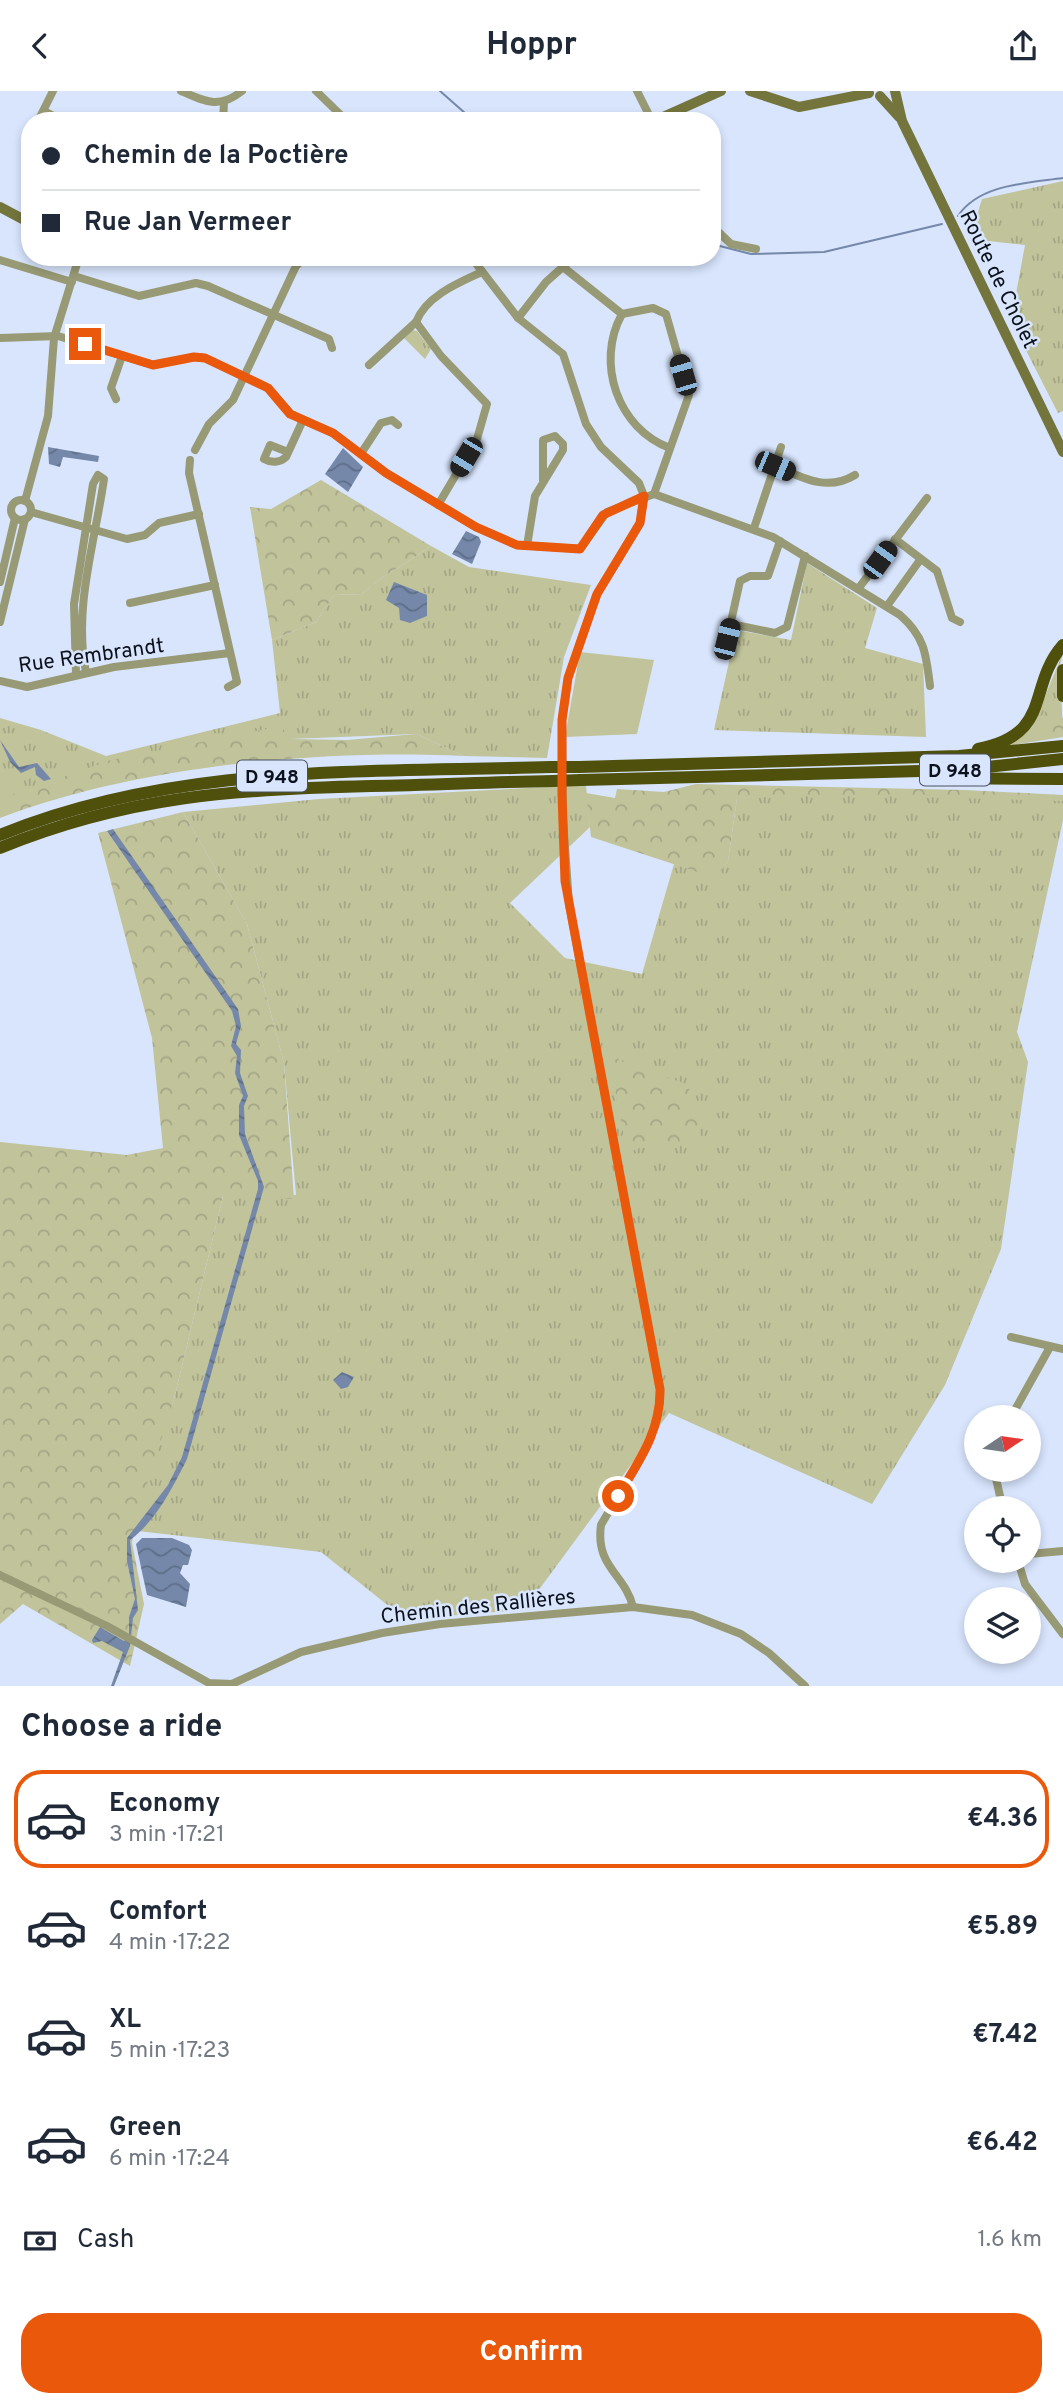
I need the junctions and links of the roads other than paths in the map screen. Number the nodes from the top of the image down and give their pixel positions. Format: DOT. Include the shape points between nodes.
graph roads {
  1 [pos="53,91"];
  2 [pos="181,91"];
  3 [pos="243,91"];
  4 [pos="316,91"];
  5 [pos="636,91"];
  6 [pos="721,91"];
  7 [pos="750,91"];
  8 [pos="893,91"];
  9 [pos="872,93"];
  10 [pos="840,94"];
  11 [pos="225,103"];
  12 [pos="43,112"];
  13 [pos="224,112"];
  14 [pos="338,112"];
  15 [pos="651,112"];
  16 [pos="675,112"];
  17 [pos="902,121"];
  18 [pos="0,207"];
  19 [pos="21,218"];
  20 [pos="721,234"];
  21 [pos="756,249"];
  22 [pos="0,260"];
  23 [pos="21,265"];
  24 [pos="23,266"];
  25 [pos="77,266"];
  26 [pos="296,266"];
  27 [pos="478,266"];
  28 [pos="563,267"];
  29 [pos="482,272"];
  30 [pos="73,279"];
  31 [pos="622,314"];
  32 [pos="273,316"];
  33 [pos="519,318"];
  34 [pos="416,322"];
  35 [pos="0,338"];
  36 [pos="54,338"];
  37 [pos="332,348"];
  38 [pos="122,356"];
  39 [pos="369,365"];
  40 [pos="244,377"];
  41 [pos="116,399"];
  42 [pos="303,420"];
  43 [pos="398,425"];
  44 [pos="781,447"];
  45 [pos="670,448"];
  46 [pos="195,450"];
  47 [pos="288,452"];
  48 [pos="362,452"];
  49 [pos="1063,452"];
  50 [pos="190,460"];
  51 [pos="775,466"];
  52 [pos="855,475"];
  53 [pos="543,480"];
  54 [pos="654,493"];
  55 [pos="644,496"];
  56 [pos="927,498"];
  57 [pos="25,501"];
  58 [pos="1,504"];
  59 [pos="438,505"];
  60 [pos="12,507"];
  61 [pos="199,514"];
  62 [pos="24,517"];
  63 [pos="86,528"];
  64 [pos="754,528"];
  65 [pos="97,532"];
  66 [pos="895,539"];
  67 [pos="780,541"];
  68 [pos="527,546"];
  69 [pos="805,556"];
  70 [pos="920,560"];
  71 [pos="0,582"];
  72 [pos="215,585"];
  73 [pos="858,589"];
  74 [pos="130,603"];
  75 [pos="887,606"];
  76 [pos="0,622"];
  77 [pos="960,622"];
  78 [pos="731,624"];
  79 [pos="1063,645"];
  80 [pos="230,653"];
  81 [pos="724,653"];
  82 [pos="1063,670"];
  83 [pos="86,672"];
  84 [pos="76,675"];
  85 [pos="0,681"];
  86 [pos="930,686"];
  87 [pos="229,687"];
  88 [pos="1063,696"];
  89 [pos="1063,746"];
  90 [pos="934,757"];
  91 [pos="1063,759"];
  92 [pos="847,772"];
  93 [pos="580,773"];
  94 [pos="552,774"];
  95 [pos="1063,779"];
  96 [pos="0,835"];
  97 [pos="0,850"];
  98 [pos="1011,1337"];
  99 [pos="1050,1347"];
  100 [pos="1063,1349"];
  101 [pos="1018,1405"];
  102 [pos="1063,1551"];
  103 [pos="1041,1554"];
  104 [pos="1022,1573"];
  105 [pos="0,1575"];
  106 [pos="633,1607"];
  107 [pos="1063,1635"];
  108 [pos="805,1686"];
  1 -- 12 [label="street"];
  2 -- 11 [label="street" via="206,102"];
  3 -- 11 [label="street"];
  4 -- 14 [label="street"];
  5 -- 15 [label="street"];
  6 -- 16 [label="main road"];
  7 -- 10 [label="main road" via="799,107"];
  8 -- 9 [label="main road"];
  8 -- 17 [label="main road, Route de Cholet"];
  9 -- 10 [label="main road"];
  9 -- 17 [label="main road, Route de Cholet"];
  11 -- 13 [label="street"];
  17 -- 49 [label="main road, Route de Cholet"];
  18 -- 19 [label="main road"];
  20 -- 21 [label="street" via="732,244"];
  22 -- 23 [label="street"];
  24 -- 30 [label="street"];
  25 -- 30 [label="street"];
  26 -- 32 [label="street"];
  27 -- 29 [label="street"];
  28 -- 31 [label="street"];
  28 -- 33 [label="street"];
  29 -- 33 [label="street"];
  29 -- 34 [label="street" via="439,294"];
  30 -- 32 [label="street" via="139,296 196,283"];
  30 -- 36 [label="street"];
  31 -- 45 [label="street" via="609,351 624,413 644,435"];
  31 -- 45 [label="street" via="653,308 666,314 689,395"];
  32 -- 37 [label="street" via="329,339"];
  32 -- 40 [label="street"];
  33 -- 55 [label="street" via="563,354 586,424 601,447 639,483"];
  34 -- 39 [label="street"];
  34 -- 59 [label="street" via="487,404 477,439"];
  35 -- 36 [label="street"];
  36 -- 38 [label="street"];
  36 -- 57 [label="street" via="48,416"];
  38 -- 40 [label="street" via="162,366 205,358"];
  38 -- 41 [label="street" via="111,388"];
  40 -- 42 [label="street" via="268,388 285,409"];
  40 -- 46 [label="street" via="233,400 209,423"];
  42 -- 47 [label="street"];
  42 -- 48 [label="street"];
  43 -- 48 [label="street" via="381,423"];
  44 -- 51 [label="street"];
  45 -- 54 [label="street"];
  48 -- 59 [label="street"];
  50 -- 61 [label="street"];
  51 -- 52 [label="street" via="818,485"];
  51 -- 64 [label="street"];
  53 -- 53 [label="street" via="563,450 560,437 543,440"];
  53 -- 68 [label="street" via="529,516"];
  54 -- 55 [label="street"];
  54 -- 64 [label="street"];
  55 -- 68 [label="street" via="603,515 580,549"];
  55 -- 106 [label="street" via="640,523 597,594 568,678 562,727 565,881 660,1389 660,1410 650,1443 601,1525 599,1538 604,1560"];
  56 -- 66 [label="street"];
  57 -- 60 [label="street"];
  57 -- 62 [label="street"];
  58 -- 60 [label="street"];
  59 -- 68 [label="street" via="512,544"];
  60 -- 62 [label="street"];
  61 -- 65 [label="street" via="159,523 145,535 127,539"];
  61 -- 72 [label="street"];
  62 -- 63 [label="street"];
  62 -- 71 [label="street"];
  62 -- 76 [label="street"];
  63 -- 65 [label="street"];
  63 -- 65 [label="street" via="98,475 104,479"];
  63 -- 84 [label="street" via="73,618"];
  64 -- 67 [label="street"];
  65 -- 83 [label="street" via="83,602"];
  66 -- 70 [label="street"];
  66 -- 73 [label="street"];
  67 -- 69 [label="street"];
  67 -- 78 [label="street" via="768,576 740,581"];
  69 -- 73 [label="street"];
  69 -- 78 [label="street" via="787,627 775,633"];
  70 -- 75 [label="street"];
  70 -- 77 [label="street" via="937,571 953,618"];
  72 -- 74 [label="street"];
  72 -- 80 [label="street"];
  73 -- 75 [label="street"];
  75 -- 86 [label="street" via="916,629"];
  78 -- 81 [label="street"];
  79 -- 90 [label="highway" via="1031,717 1013,737 990,747"];
  80 -- 83 [label="street, Rue Rembrandt"];
  80 -- 87 [label="street" via="237,682"];
  82 -- 88 [label="highway"];
  83 -- 84 [label="street, Rue Rembrandt"];
  84 -- 85 [label="street, Rue Rembrandt" via="27,687"];
  89 -- 90 [label="highway, D 948"];
  90 -- 93 [label="highway, D 948"];
  91 -- 92 [label="highway, D 948" via="994,768"];
  92 -- 93 [label="highway, D 948"];
  92 -- 95 [label="highway" via="914,779"];
  93 -- 94 [label="highway, D 948, bridge"];
  94 -- 96 [label="highway, D 948" via="284,775 200,781 98,801"];
  94 -- 97 [label="highway, D 948" via="203,794 108,812"];
  98 -- 99 [label="street"];
  99 -- 100 [label="street"];
  99 -- 101 [label="street"];
  102 -- 103 [label="street"];
  104 -- 107 [label="street"];
  105 -- 106 [label="street, Chemin des Rallières" via="220,1685 232,1684 301,1652 382,1633"];
  106 -- 108 [label="street, Chemin des Rallières" via="692,1615 733,1631 755,1643"];
}
